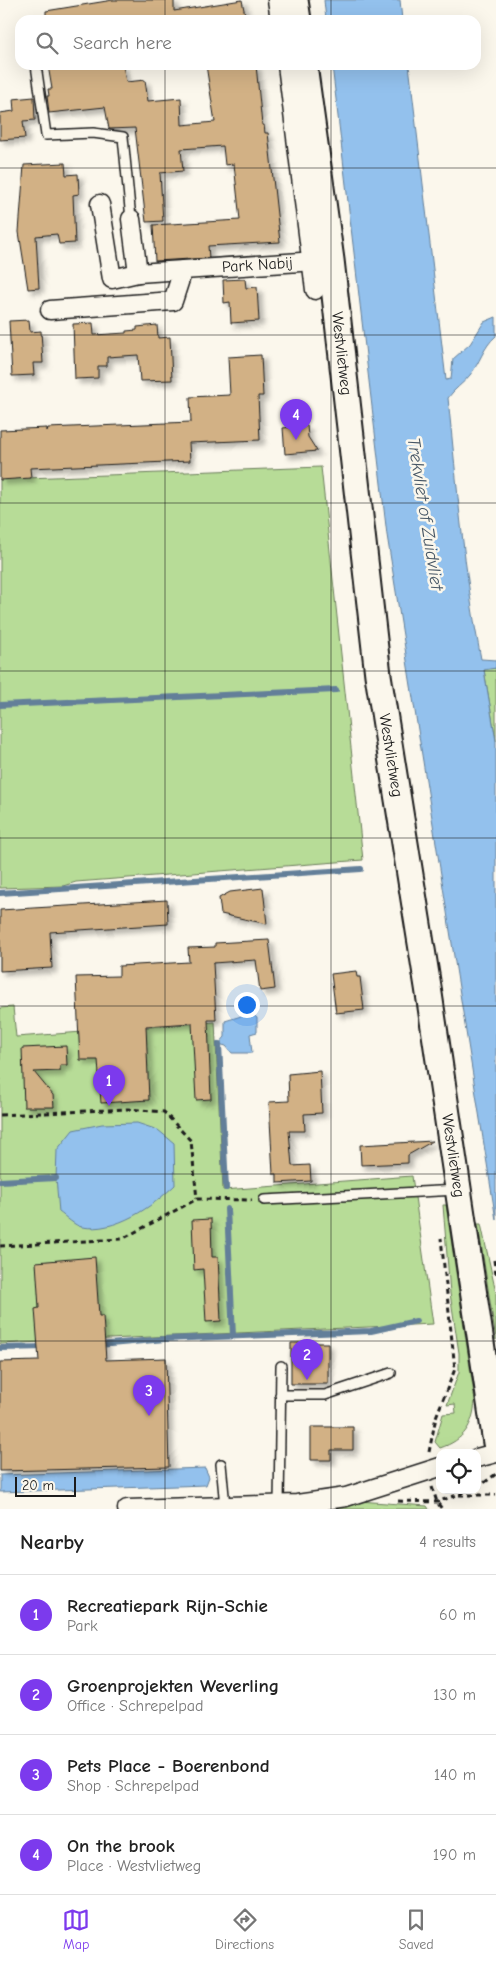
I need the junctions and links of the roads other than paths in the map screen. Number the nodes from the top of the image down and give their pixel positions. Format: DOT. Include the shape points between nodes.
graph roads {
  1 [pos="276,0"];
  2 [pos="295,0"];
  3 [pos="279,15"];
  4 [pos="297,15"];
  5 [pos="37,70"];
  6 [pos="288,70"];
  7 [pos="304,70"];
  8 [pos="100,204"];
  9 [pos="131,219"];
  10 [pos="320,261"];
  11 [pos="183,270"];
  12 [pos="138,273"];
  13 [pos="112,279"];
  14 [pos="315,290"];
  15 [pos="115,305"];
  16 [pos="50,310"];
  17 [pos="458,1190"];
  18 [pos="264,1200"];
  19 [pos="282,1366"];
  20 [pos="391,1373"];
  21 [pos="280,1396"];
  22 [pos="496,1443"];
  23 [pos="496,1453"];
  24 [pos="481,1457"];
  25 [pos="221,1464"];
  26 [pos="436,1468"];
  27 [pos="279,1504"];
  28 [pos="225,1506"];
  29 [pos="126,1509"];
  1 -- 3 [label="street"];
  2 -- 4 [label="street"];
  5 -- 9 [label="lane" via="46,135 93,132 123,137"];
  6 -- 10 [label="street, Westvlietweg"];
  7 -- 10 [label="street, Westvlietweg"];
  8 -- 13 [label="street"];
  9 -- 12 [label="street"];
  10 -- 11 [label="street, Park Nabij"];
  10 -- 14 [label="street, Westvlietweg"];
  10 -- 17 [label="street, Westvlietweg" via="378,675"];
  11 -- 12 [label="street, Park Nabij"];
  11 -- 15 [label="street" via="172,300"];
  12 -- 13 [label="street, Park Nabij"];
  13 -- 15 [label="street"];
  15 -- 16 [label="street"];
  17 -- 18 [label="lane"];
  17 -- 22 [label="street, Westvlietweg"];
  19 -- 21 [label="lane"];
  20 -- 21 [label="lane" via="326,1395"];
  21 -- 27 [label="lane"];
  23 -- 24 [label="street"];
  25 -- 28 [label="lane"];
  26 -- 27 [label="street" via="346,1497"];
  27 -- 28 [label="street"];
  28 -- 29 [label="street"];
}
